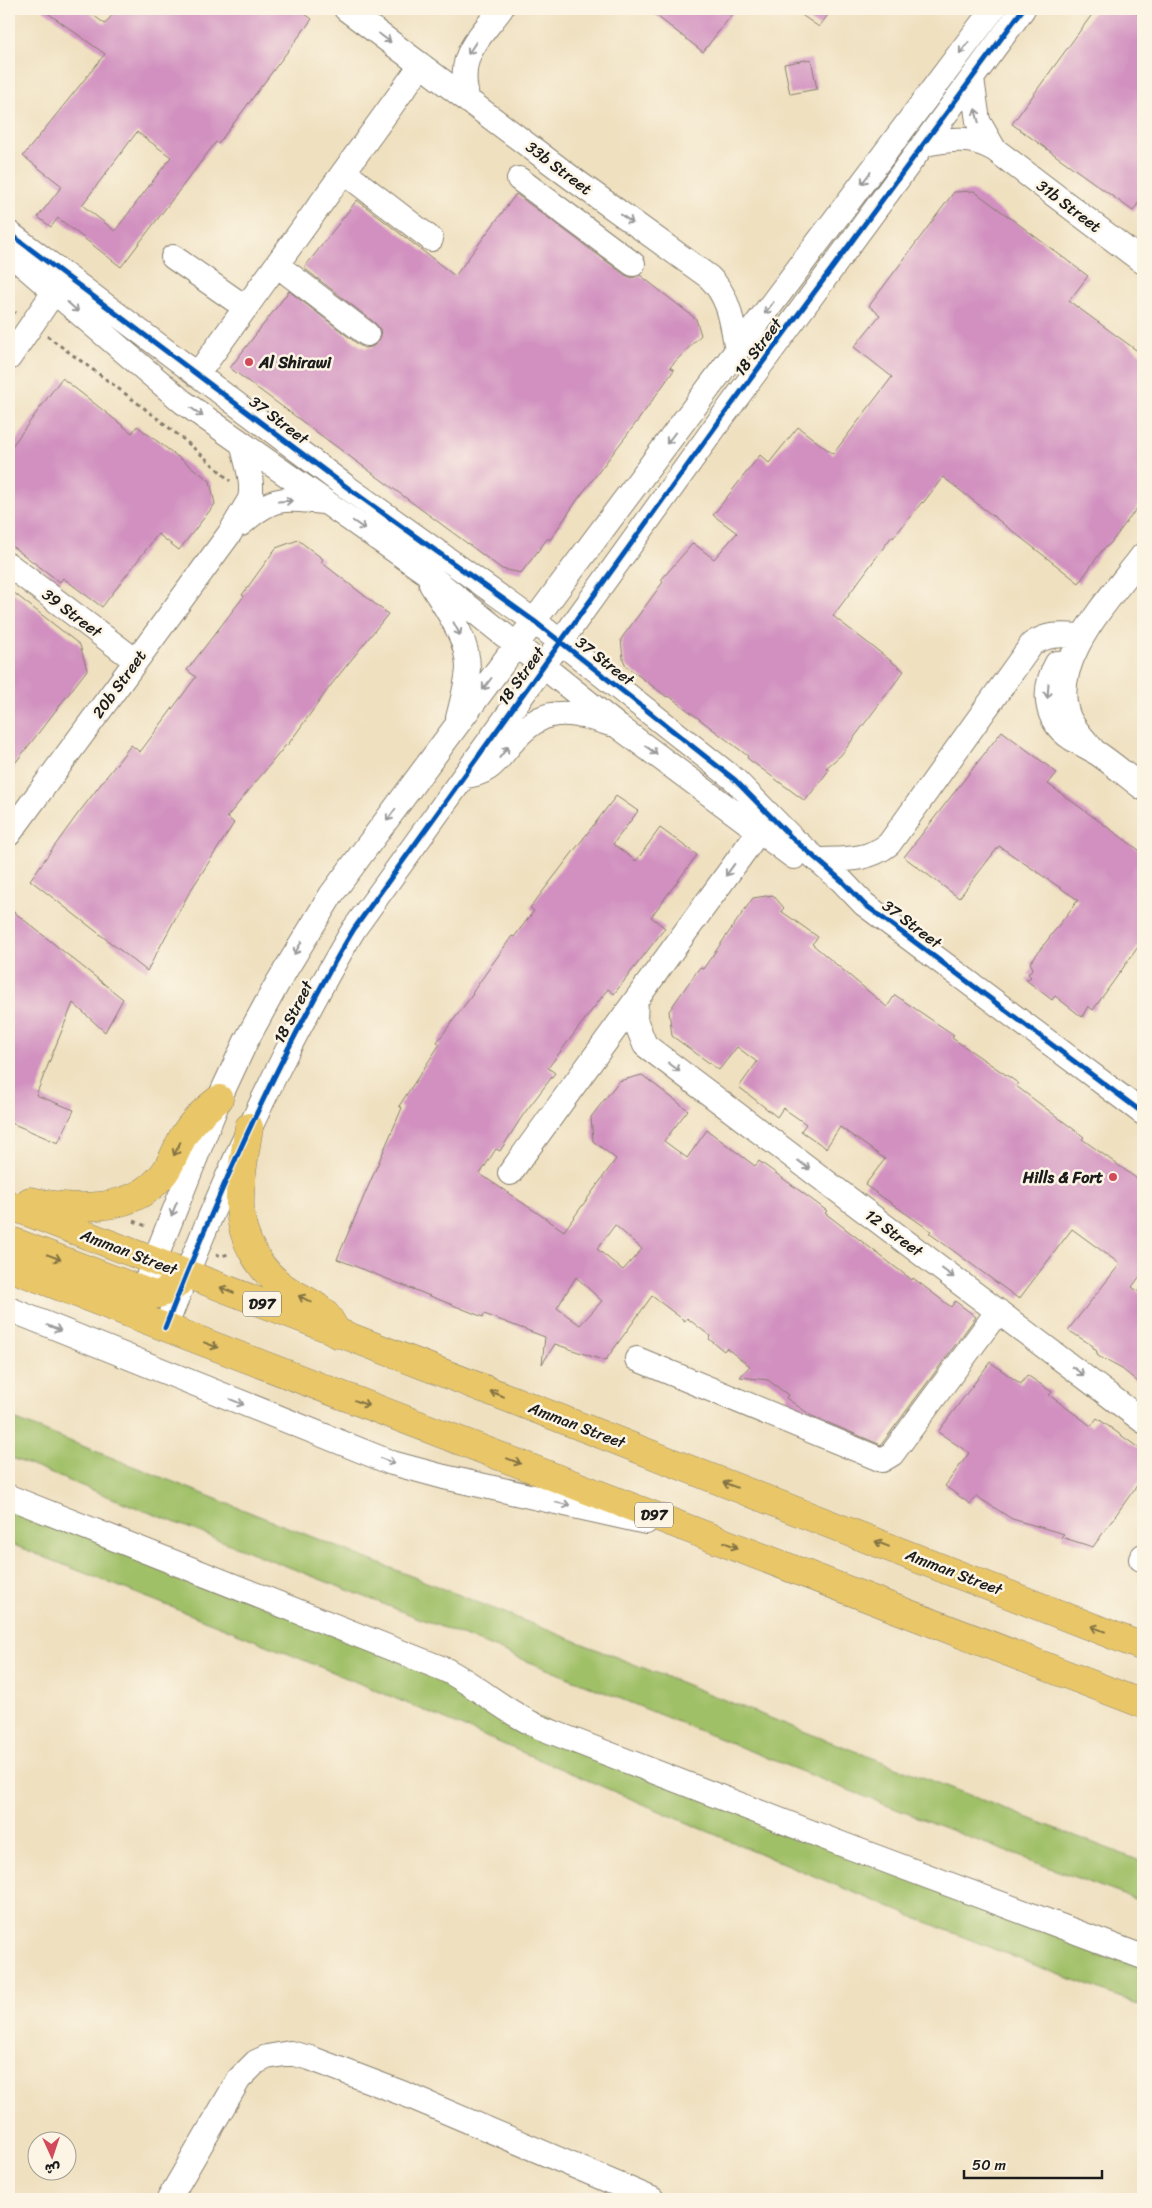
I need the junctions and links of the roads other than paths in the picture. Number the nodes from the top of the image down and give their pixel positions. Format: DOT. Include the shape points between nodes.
graph roads {
  1 [pos="346,9"];
  2 [pos="501,9"];
  3 [pos="993,9"];
  4 [pos="1023,9"];
  5 [pos="421,65"];
  6 [pos="972,79"];
  7 [pos="468,100"];
  8 [pos="925,144"];
  9 [pos="994,149"];
  10 [pos="344,172"];
  11 [pos="520,179"];
  12 [pos="594,195"];
  13 [pos="575,220"];
  14 [pos="9,232"];
  15 [pos="431,239"];
  16 [pos="9,253"];
  17 [pos="173,257"];
  18 [pos="1143,262"];
  19 [pos="633,264"];
  20 [pos="277,266"];
  21 [pos="54,292"];
  22 [pos="246,308"];
  23 [pos="367,334"];
  24 [pos="737,350"];
  25 [pos="9,358"];
  26 [pos="197,375"];
  27 [pos="242,443"];
  28 [pos="326,502"];
  29 [pos="230,533"];
  30 [pos="1143,555"];
  31 [pos="9,565"];
  32 [pos="424,571"];
  33 [pos="534,621"];
  34 [pos="1082,636"];
  35 [pos="561,643"];
  36 [pos="517,645"];
  37 [pos="136,661"];
  38 [pos="544,666"];
  39 [pos="457,725"];
  40 [pos="619,727"];
  41 [pos="465,776"];
  42 [pos="1143,788"];
  43 [pos="759,831"];
  44 [pos="9,834"];
  45 [pos="818,860"];
  46 [pos="864,904"];
  47 [pos="636,1000"];
  48 [pos="645,1045"];
  49 [pos="601,1049"];
  50 [pos="219,1099"];
  51 [pos="1143,1114"];
  52 [pos="249,1127"];
  53 [pos="510,1173"];
  54 [pos="9,1199"];
  55 [pos="9,1205"];
  56 [pos="9,1240"];
  57 [pos="153,1262"];
  58 [pos="9,1267"];
  59 [pos="186,1274"];
  60 [pos="138,1303"];
  61 [pos="9,1310"];
  62 [pos="998,1311"];
  63 [pos="165,1328"];
  64 [pos="337,1334"];
  65 [pos="637,1359"];
  66 [pos="1143,1421"];
  67 [pos="9,1497"];
  68 [pos="706,1535"];
  69 [pos="1143,1647"];
  70 [pos="1143,1704"];
  71 [pos="1143,1958"];
  72 [pos="169,2199"];
  73 [pos="652,2199"];
  1 -- 5 [label="street, 33b Street, one-way"];
  2 -- 7 [label="street, one-way" via="467,56 464,84"];
  3 -- 24 [label="street, 18 Street, one-way"];
  4 -- 6 [label="street, 18 Street"];
  5 -- 7 [label="street, 33b Street"];
  5 -- 10 [label="street"];
  6 -- 8 [label="street, 18 Street"];
  9 -- 6 [label="street, 31b Street, one-way" via="978,122"];
  7 -- 12 [label="street, 33b Street"];
  8 -- 9 [label="street, 31b Street" via="960,139"];
  8 -- 35 [label="street, 18 Street" via="718,423"];
  9 -- 18 [label="street, 31b Street"];
  10 -- 15 [label="street"];
  10 -- 20 [label="street"];
  11 -- 13 [label="street"];
  12 -- 13 [label="street"];
  12 -- 24 [label="street, 33b Street, one-way" via="716,284 728,303"];
  13 -- 19 [label="street"];
  14 -- 26 [label="street, 37 Street"];
  16 -- 21 [label="street, 37 Street"];
  17 -- 22 [label="street"];
  20 -- 22 [label="street"];
  20 -- 23 [label="street"];
  21 -- 25 [label="street"];
  21 -- 27 [label="street, 37 Street, one-way" via="183,402"];
  22 -- 26 [label="street"];
  24 -- 33 [label="street, 18 Street, one-way"];
  26 -- 33 [label="street, 37 Street"];
  27 -- 28 [label="street, 37 Street"];
  27 -- 29 [label="street, 20b Street" via="251,488 250,499"];
  29 -- 28 [label="street, 20b Street, one-way" via="269,503 290,500"];
  28 -- 32 [label="street, 37 Street, one-way"];
  29 -- 37 [label="street, 20b Street"];
  30 -- 34 [label="street"];
  31 -- 37 [label="street, 39 Street"];
  32 -- 36 [label="street, 37 Street"];
  32 -- 39 [label="street, one-way" via="465,650 468,667"];
  33 -- 35 [label="street, 37 Street"];
  33 -- 36 [label="street, 18 Street"];
  34 -- 42 [label="street" via="1066,675 1064,702 1075,730 1095,752"];
  34 -- 45 [label="street" via="1053,634 1032,644 885,847 861,858"];
  35 -- 38 [label="street, 18 Street"];
  35 -- 45 [label="street, 37 Street" via="735,780"];
  36 -- 38 [label="street, 37 Street"];
  36 -- 39 [label="street, 18 Street, one-way"];
  37 -- 44 [label="street, 20b Street"];
  38 -- 40 [label="street, 37 Street"];
  38 -- 41 [label="street, 18 Street"];
  39 -- 50 [label="street, 18 Street, one-way" via="331,896 246,1041"];
  41 -- 40 [label="street, one-way" via="488,770 522,730 543,717 580,716"];
  40 -- 43 [label="street, 37 Street, one-way"];
  41 -- 52 [label="street, 18 Street" via="338,954"];
  43 -- 46 [label="street, 37 Street" via="827,882"];
  43 -- 47 [label="street, one-way"];
  45 -- 46 [label="street, 37 Street"];
  46 -- 51 [label="street, 37 Street"];
  47 -- 48 [label="street" via="635,1020"];
  47 -- 49 [label="street"];
  48 -- 49 [label="street" via="615,1045"];
  48 -- 62 [label="street, 12 Street, one-way"];
  49 -- 53 [label="street"];
  50 -- 54 [label="main road, one-way" via="184,1134 164,1174 131,1198 103,1206 77,1208"];
  50 -- 57 [label="street, 18 Street, one-way"];
  52 -- 59 [label="street, 18 Street"];
  64 -- 52 [label="main road, one-way" via="323,1310 279,1284 252,1249 240,1208"];
  55 -- 57 [label="main road, Amman Street / D97"];
  56 -- 60 [label="main road, one-way"];
  57 -- 59 [label="main road, Amman Street / D97"];
  57 -- 60 [label="street, 18 Street"];
  58 -- 60 [label="main road, D97"];
  59 -- 60 [label="main road" via="167,1293"];
  59 -- 63 [label="street, 18 Street"];
  64 -- 59 [label="main road, Amman Street / D97, one-way"];
  60 -- 63 [label="main road, D97"];
  61 -- 68 [label="street, one-way" via="392,1463"];
  62 -- 65 [label="street" via="892,1454 882,1460"];
  62 -- 66 [label="street, 12 Street, one-way"];
  63 -- 68 [label="main road, D97, one-way"];
  69 -- 64 [label="main road, Amman Street / D97, one-way"];
  67 -- 71 [label="street" via="446,1670 539,1727"];
  68 -- 70 [label="main road, D97, one-way"];
  72 -- 73 [label="street" via="246,2069 262,2059 290,2053 407,2095"];
}
